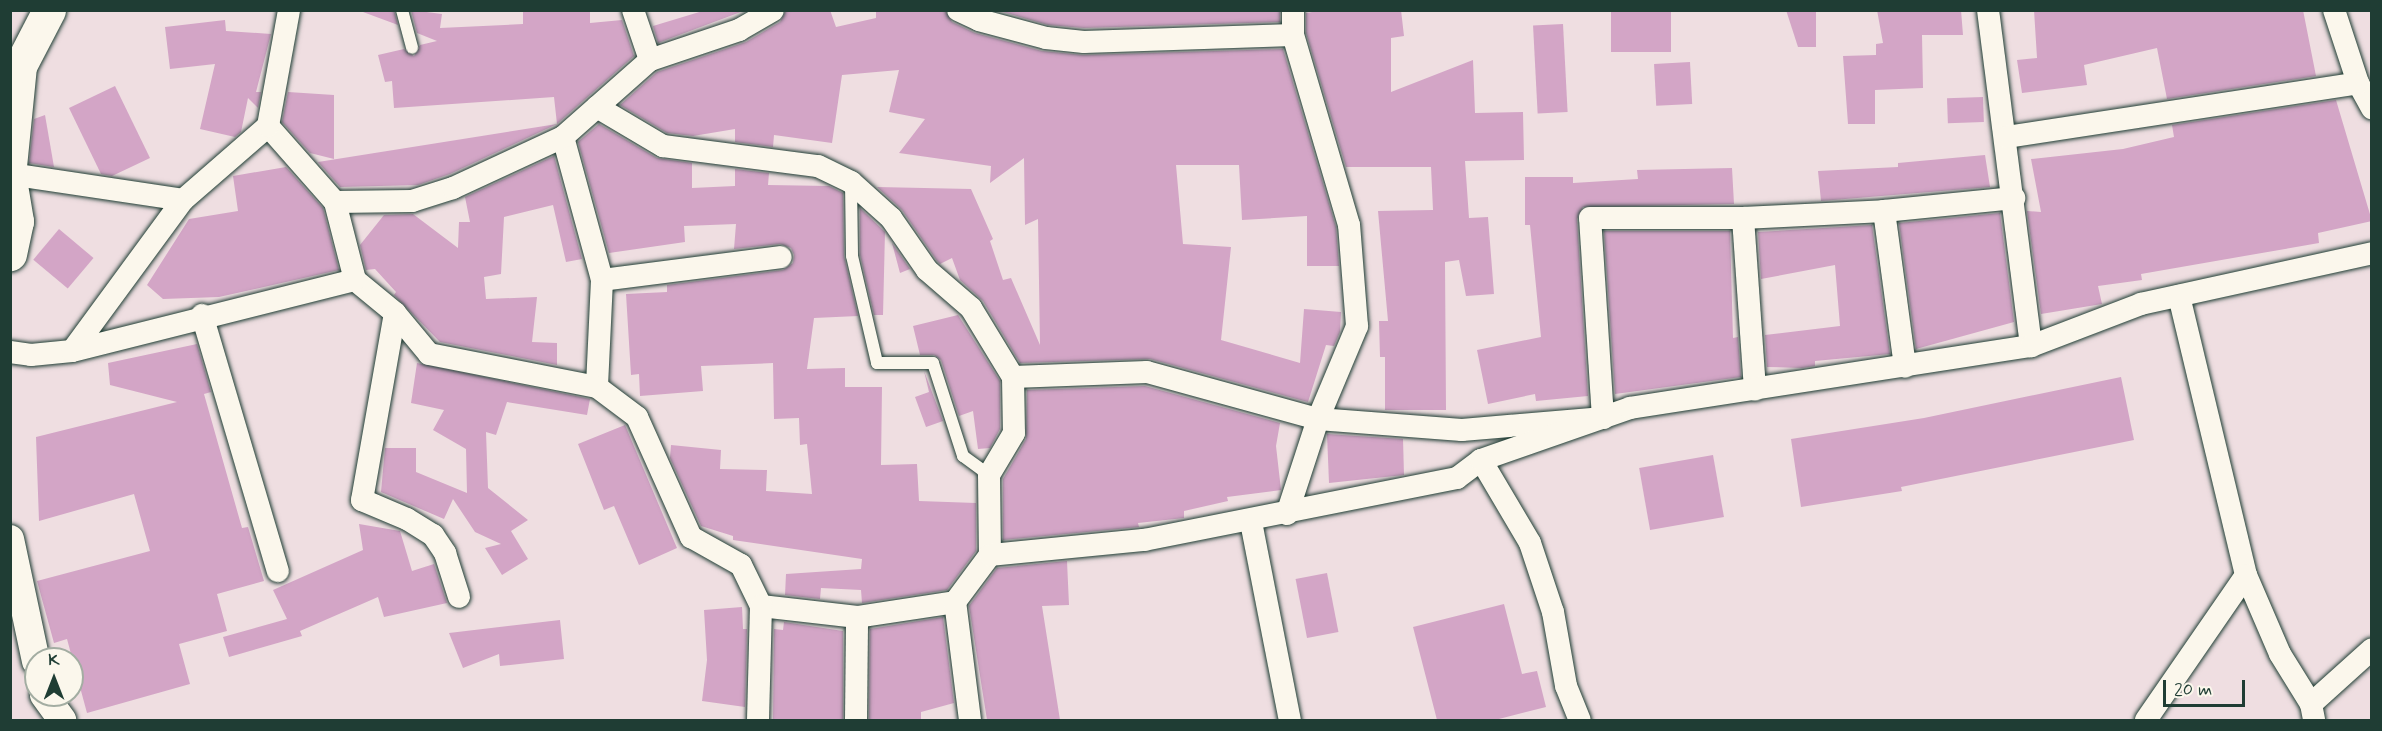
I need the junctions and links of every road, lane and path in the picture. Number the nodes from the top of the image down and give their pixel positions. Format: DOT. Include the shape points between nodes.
graph roads {
  1 [pos="49,10"];
  2 [pos="289,10"];
  3 [pos="402,10"];
  4 [pos="633,10"];
  5 [pos="772,10"];
  6 [pos="958,10"];
  7 [pos="1293,10"];
  8 [pos="1988,10"];
  9 [pos="2334,10"];
  10 [pos="1293,35"];
  11 [pos="412,48"];
  12 [pos="650,60"];
  13 [pos="2358,83"];
  14 [pos="2371,104"];
  15 [pos="597,107"];
  16 [pos="268,126"];
  17 [pos="563,138"];
  18 [pos="2007,138"];
  19 [pos="10,166"];
  20 [pos="10,174"];
  21 [pos="10,179"];
  22 [pos="850,182"];
  23 [pos="2014,198"];
  24 [pos="183,200"];
  25 [pos="335,202"];
  26 [pos="1884,211"];
  27 [pos="1743,218"];
  28 [pos="2372,253"];
  29 [pos="10,254"];
  30 [pos="781,257"];
  31 [pos="356,280"];
  32 [pos="602,280"];
  33 [pos="2180,296"];
  34 [pos="395,314"];
  35 [pos="202,315"];
  36 [pos="2031,346"];
  37 [pos="10,351"];
  38 [pos="72,351"];
  39 [pos="1905,367"];
  40 [pos="1013,377"];
  41 [pos="597,387"];
  42 [pos="1755,390"];
  43 [pos="1603,418"];
  44 [pos="1318,419"];
  45 [pos="1481,460"];
  46 [pos="989,475"];
  47 [pos="1287,514"];
  48 [pos="1251,522"];
  49 [pos="10,539"];
  50 [pos="990,555"];
  51 [pos="278,571"];
  52 [pos="2246,575"];
  53 [pos="459,597"];
  54 [pos="955,602"];
  55 [pos="761,606"];
  56 [pos="857,617"];
  57 [pos="33,647"];
  58 [pos="2372,649"];
  59 [pos="53,707"];
  60 [pos="2313,712"];
  61 [pos="62,720"];
  62 [pos="758,720"];
  63 [pos="856,720"];
  64 [pos="970,720"];
  65 [pos="1290,720"];
  66 [pos="1580,720"];
  67 [pos="2146,720"];
  1 -- 19 [label="main road" via="20,66"];
  2 -- 16 [label="street"];
  3 -- 11 [label="lane"];
  4 -- 12 [label="street"];
  5 -- 12 [label="street" via="739,30"];
  6 -- 10 [label="street" via="979,20 1046,38 1084,42"];
  7 -- 10 [label="street"];
  8 -- 18 [label="street"];
  9 -- 13 [label="street"];
  10 -- 44 [label="street" via="1349,225 1357,326"];
  12 -- 15 [label="street"];
  13 -- 14 [label="street"];
  13 -- 18 [label="street"];
  15 -- 17 [label="street"];
  15 -- 22 [label="street" via="663,146 818,166"];
  16 -- 24 [label="street"];
  16 -- 25 [label="street"];
  17 -- 25 [label="street" via="453,188 412,201"];
  17 -- 32 [label="street"];
  18 -- 23 [label="street"];
  20 -- 24 [label="street"];
  21 -- 29 [label="main road" via="16,221"];
  22 -- 40 [label="street" via="891,218 927,270 970,308"];
  22 -- 46 [label="lane" via="852,256 877,363 933,363 963,456"];
  23 -- 26 [label="street"];
  23 -- 36 [label="street"];
  24 -- 38 [label="street"];
  25 -- 31 [label="street"];
  26 -- 27 [label="street"];
  26 -- 39 [label="street"];
  27 -- 42 [label="street"];
  27 -- 43 [label="street" via="1590,218"];
  28 -- 33 [label="street"];
  30 -- 32 [label="street"];
  31 -- 34 [label="street"];
  31 -- 35 [label="street"];
  32 -- 41 [label="street"];
  33 -- 36 [label="street" via="2141,304"];
  33 -- 52 [label="street"];
  34 -- 41 [label="street" via="429,354"];
  34 -- 53 [label="street" via="362,500 433,535 445,553"];
  35 -- 38 [label="street"];
  35 -- 51 [label="street"];
  36 -- 39 [label="street"];
  37 -- 38 [label="street" via="31,355"];
  39 -- 42 [label="street"];
  40 -- 44 [label="street" via="1147,372"];
  40 -- 46 [label="street" via="1014,433"];
  41 -- 55 [label="street" via="637,417 691,537 741,565"];
  42 -- 43 [label="street" via="1630,408"];
  43 -- 44 [label="street" via="1462,430"];
  43 -- 45 [label="street"];
  44 -- 47 [label="street"];
  45 -- 47 [label="street" via="1457,478"];
  45 -- 66 [label="street" via="1530,543 1553,612 1566,686"];
  46 -- 50 [label="street"];
  47 -- 48 [label="street"];
  48 -- 50 [label="street" via="1144,540"];
  48 -- 65 [label="street"];
  49 -- 57 [label="street"];
  50 -- 54 [label="street"];
  52 -- 60 [label="street" via="2280,654"];
  52 -- 67 [label="street"];
  54 -- 56 [label="street"];
  54 -- 64 [label="street"];
  55 -- 56 [label="street"];
  55 -- 62 [label="street"];
  56 -- 63 [label="street"];
  58 -- 60 [label="street"];
  59 -- 61 [label="street"];
}
